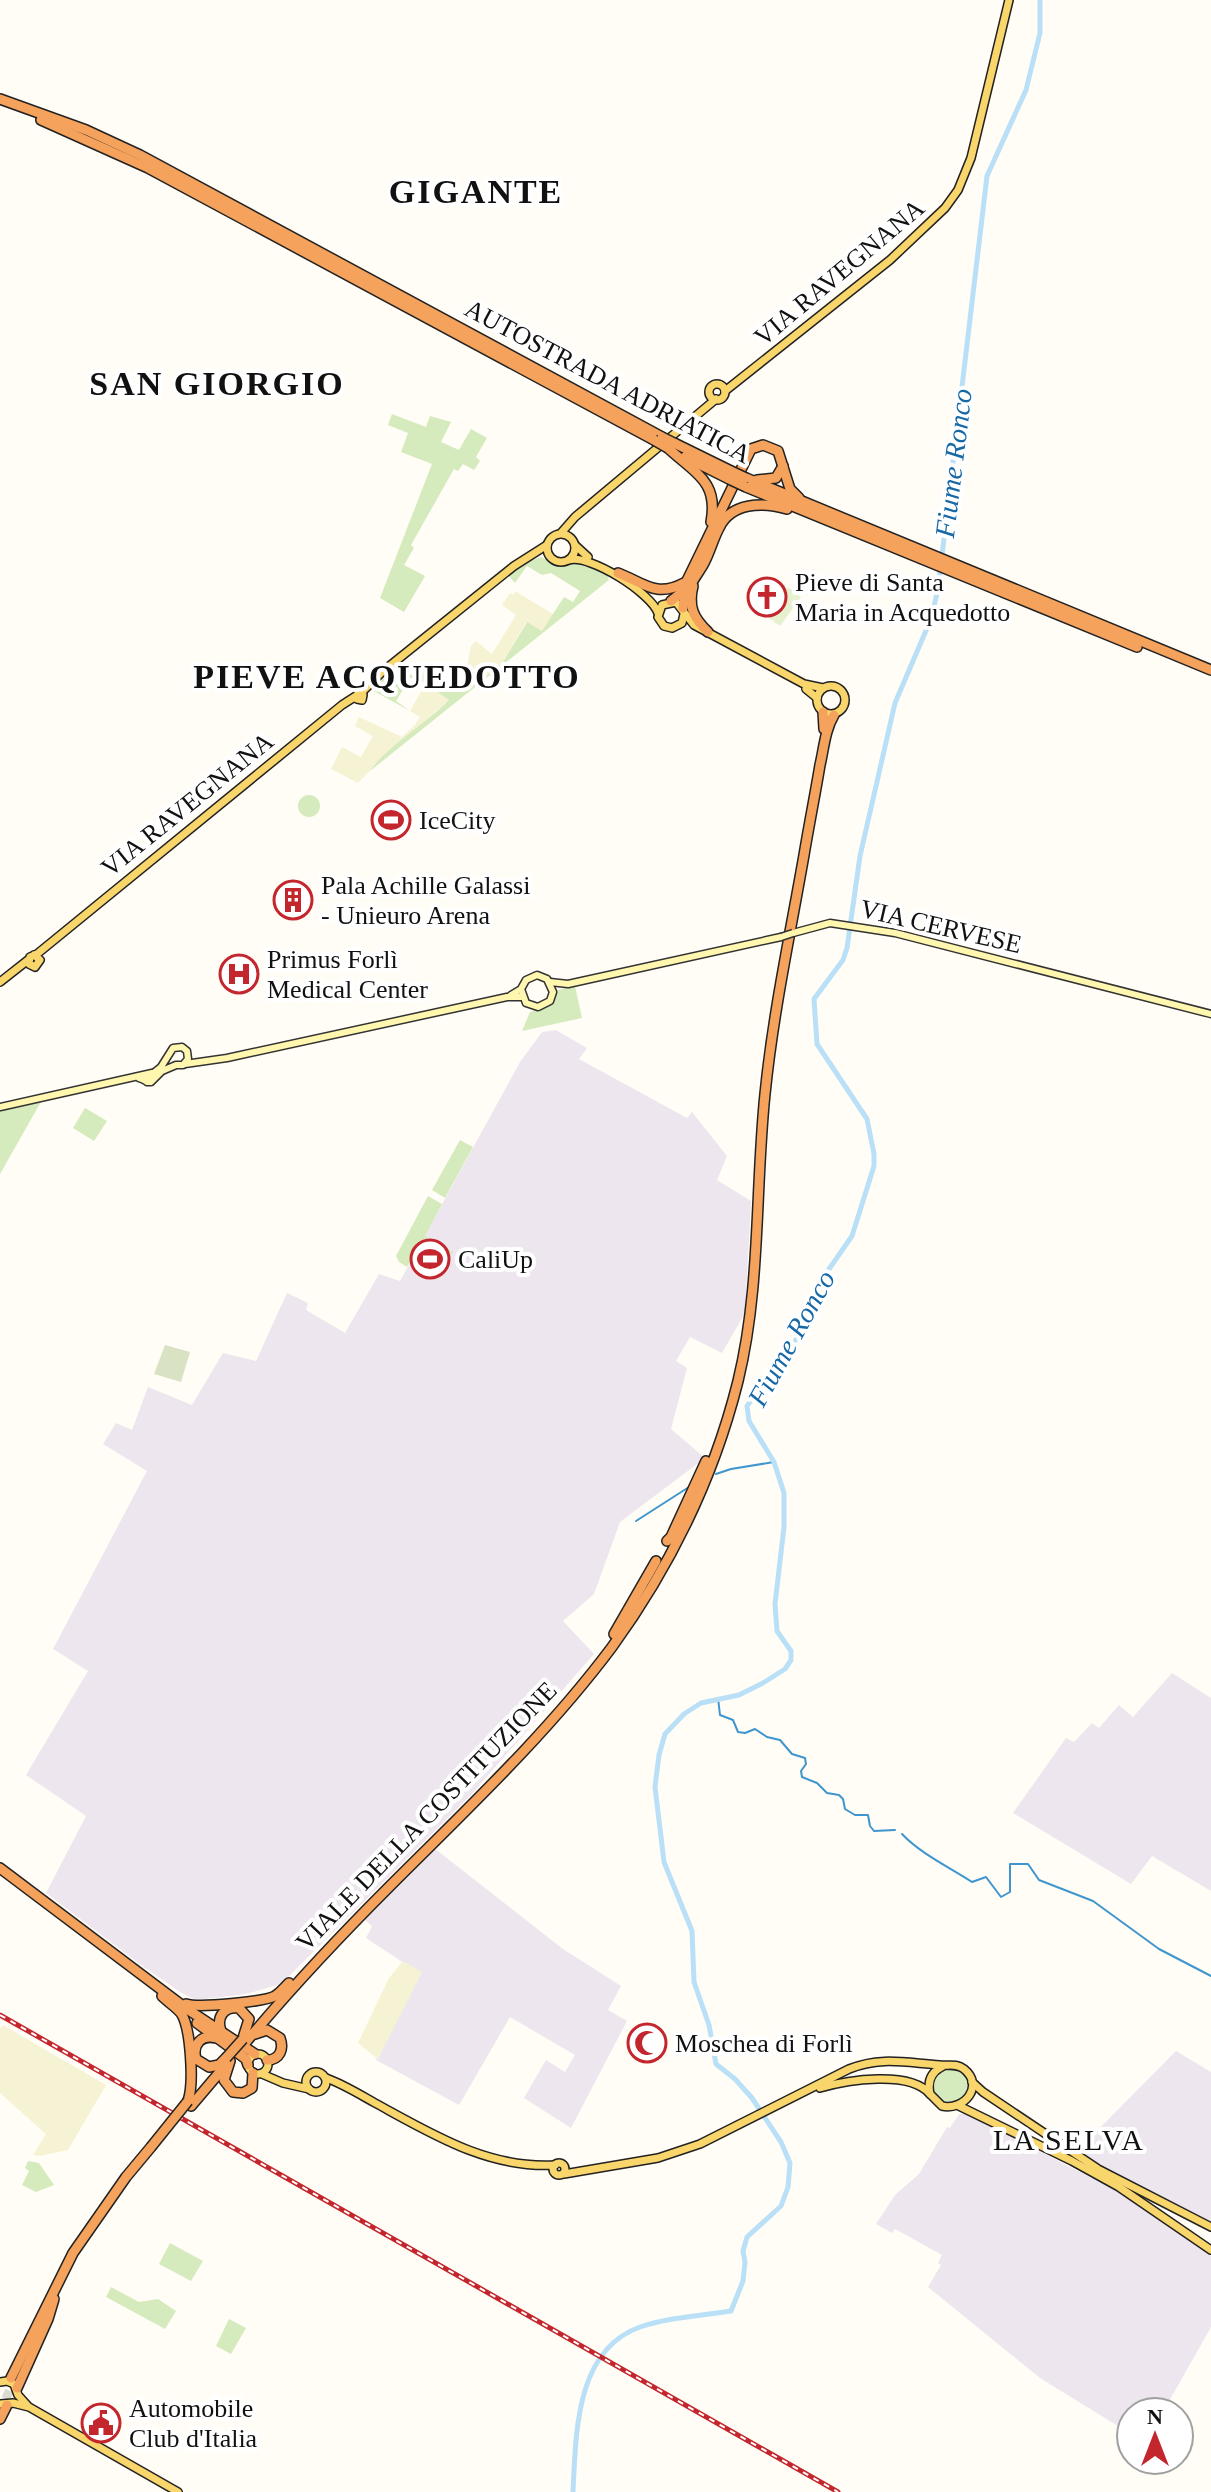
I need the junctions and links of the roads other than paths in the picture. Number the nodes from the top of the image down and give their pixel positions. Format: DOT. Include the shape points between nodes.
graph roads {
  1 [pos="1009,0"];
  2 [pos="0,99"];
  3 [pos="0,105"];
  4 [pos="532,370"];
  5 [pos="722,388"];
  6 [pos="713,396"];
  7 [pos="671,446"];
  8 [pos="783,464"];
  9 [pos="746,483"];
  10 [pos="581,512"];
  11 [pos="817,517"];
  12 [pos="853,524"];
  13 [pos="561,533"];
  14 [pos="711,537"];
  15 [pos="574,543"];
  16 [pos="547,545"];
  17 [pos="905,548"];
  18 [pos="524,558"];
  19 [pos="551,558"];
  20 [pos="569,560"];
  21 [pos="962,572"];
  22 [pos="618,573"];
  23 [pos="696,577"];
  24 [pos="684,583"];
  25 [pos="668,602"];
  26 [pos="684,611"];
  27 [pos="658,613"];
  28 [pos="679,625"];
  29 [pos="708,632"];
  30 [pos="1211,670"];
  31 [pos="1211,677"];
  32 [pos="823,688"];
  33 [pos="817,698"];
  34 [pos="828,714"];
  35 [pos="0,982"];
  36 [pos="550,982"];
  37 [pos="568,984"];
  38 [pos="553,992"];
  39 [pos="522,993"];
  40 [pos="1211,1014"];
  41 [pos="188,1053"];
  42 [pos="169,1056"];
  43 [pos="213,1060"];
  44 [pos="185,1064"];
  45 [pos="176,1065"];
  46 [pos="152,1073"];
  47 [pos="132,1078"];
  48 [pos="147,1082"];
  49 [pos="0,1107"];
  50 [pos="720,1436"];
  51 [pos="676,1541"];
  52 [pos="656,1561"];
  53 [pos="670,1569"];
  54 [pos="658,1573"];
  55 [pos="611,1647"];
  56 [pos="600,1654"];
  57 [pos="449,1824"];
  58 [pos="0,1871"];
  59 [pos="333,1941"];
  60 [pos="292,1981"];
  61 [pos="160,1992"];
  62 [pos="221,2036"];
  63 [pos="244,2040"];
  64 [pos="192,2054"];
  65 [pos="255,2054"];
  66 [pos="228,2060"];
  67 [pos="943,2066"];
  68 [pos="260,2068"];
  69 [pos="307,2078"];
  70 [pos="326,2078"];
  71 [pos="972,2082"];
  72 [pos="346,2087"];
  73 [pos="323,2089"];
  74 [pos="310,2090"];
  75 [pos="930,2094"];
  76 [pos="795,2096"];
  77 [pos="188,2101"];
  78 [pos="959,2106"];
  79 [pos="153,2148"];
  80 [pos="1211,2227"];
  81 [pos="1211,2250"];
  82 [pos="53,2295"];
  83 [pos="10,2384"];
  84 [pos="7,2404"];
  85 [pos="29,2407"];
  86 [pos="0,2419"];
  87 [pos="178,2492"];
  1 -- 5 [label="main road, VIA RAVEGNANA" via="971,158 945,208 822,317"];
  2 -- 4 [label="highway, AUTOSTRADA ADRIATICA" via="140,155"];
  3 -- 4 [label="highway, AUTOSTRADA ADRIATICA" via="148,168"];
  4 -- 7 [label="highway, AUTOSTRADA ADRIATICA, bridge"];
  5 -- 6 [label="main road" via="723,397"];
  5 -- 6 [label="main road" via="712,386"];
  6 -- 10 [label="main road"];
  7 -- 9 [label="highway, AUTOSTRADA ADRIATICA, bridge"];
  7 -- 14 [label="highway" via="708,487"];
  8 -- 9 [label="highway" via="776,478"];
  8 -- 12 [label="highway" via="795,497"];
  8 -- 14 [label="highway" via="773,447 751,449"];
  9 -- 11 [label="highway, AUTOSTRADA ADRIATICA"];
  9 -- 12 [label="highway, AUTOSTRADA ADRIATICA"];
  10 -- 13 [label="main road"];
  10 -- 15 [label="main road" via="572,531"];
  11 -- 14 [label="highway" via="751,505 726,518"];
  11 -- 17 [label="highway, AUTOSTRADA ADRIATICA"];
  12 -- 17 [label="highway, AUTOSTRADA ADRIATICA"];
  13 -- 15 [label="main road"];
  13 -- 16 [label="main road"];
  14 -- 23 [label="highway"];
  14 -- 24 [label="highway"];
  15 -- 20 [label="main road"];
  15 -- 22 [label="main road" via="584,555"];
  16 -- 18 [label="main road, VIA RAVEGNANA"];
  16 -- 19 [label="main road"];
  17 -- 21 [label="highway, AUTOSTRADA ADRIATICA"];
  18 -- 19 [label="main road"];
  18 -- 35 [label="main road, VIA RAVEGNANA"];
  19 -- 20 [label="main road"];
  20 -- 27 [label="main road" via="582,559 616,576"];
  21 -- 30 [label="highway, AUTOSTRADA ADRIATICA"];
  21 -- 31 [label="highway, AUTOSTRADA ADRIATICA"];
  22 -- 24 [label="highway" via="657,590"];
  22 -- 25 [label="main road" via="654,600"];
  23 -- 26 [label="highway" via="684,595"];
  23 -- 29 [label="highway" via="691,609"];
  24 -- 25 [label="highway" via="681,593"];
  25 -- 26 [label="main road"];
  25 -- 27 [label="main road"];
  26 -- 28 [label="main road"];
  26 -- 29 [label="main road"];
  27 -- 28 [label="main road" via="664,626"];
  28 -- 33 [label="main road" via="694,628"];
  29 -- 32 [label="main road" via="804,684"];
  32 -- 33 [label="main road"];
  32 -- 34 [label="main road" via="835,687 844,694 843,708"];
  33 -- 34 [label="main road"];
  34 -- 50 [label="highway" via="770,1032 760,1101 745,1323"];
  36 -- 37 [label="main road, VIA CERVESE"];
  36 -- 38 [label="main road"];
  36 -- 39 [label="main road, VIA CERVESE" via="533,976"];
  37 -- 38 [label="main road, VIA CERVESE"];
  37 -- 40 [label="main road, VIA CERVESE, bridge" via="835,923 906,935"];
  38 -- 39 [label="main road, VIA CERVESE" via="542,1006 529,1005"];
  39 -- 43 [label="main road, VIA CERVESE"];
  41 -- 42 [label="main road, VIA CERVESE" via="178,1046"];
  41 -- 43 [label="main road, VIA CERVESE"];
  41 -- 44 [label="main road"];
  42 -- 45 [label="main road"];
  42 -- 46 [label="main road"];
  43 -- 44 [label="main road, VIA CERVESE"];
  44 -- 45 [label="main road, VIA CERVESE"];
  45 -- 48 [label="main road, VIA CERVESE"];
  46 -- 47 [label="main road"];
  46 -- 48 [label="main road"];
  47 -- 48 [label="main road"];
  47 -- 49 [label="main road"];
  50 -- 51 [label="highway" via="711,1473"];
  50 -- 51 [label="highway" via="671,1537"];
  51 -- 54 [label="highway, VIALE DELLA COSTITUZIONE"];
  52 -- 56 [label="highway"];
  53 -- 55 [label="highway"];
  54 -- 55 [label="highway, VIALE DELLA COSTITUZIONE"];
  54 -- 56 [label="highway, VIALE DELLA COSTITUZIONE"];
  55 -- 57 [label="highway, VIALE DELLA COSTITUZIONE" via="527,1748"];
  56 -- 57 [label="highway, VIALE DELLA COSTITUZIONE" via="523,1749"];
  57 -- 59 [label="highway, VIALE DELLA COSTITUZIONE"];
  58 -- 61 [label="highway"];
  59 -- 60 [label="highway"];
  59 -- 63 [label="highway, VIALE DELLA COSTITUZIONE"];
  60 -- 61 [label="highway" via="275,1996 198,2007"];
  60 -- 63 [label="highway, VIALE DELLA COSTITUZIONE"];
  61 -- 62 [label="highway"];
  61 -- 64 [label="highway" via="183,2017"];
  62 -- 63 [label="highway" via="221,2015 239,2008 249,2019"];
  62 -- 64 [label="highway" via="204,2038"];
  62 -- 65 [label="highway"];
  62 -- 68 [label="highway"];
  63 -- 66 [label="highway, bridge"];
  63 -- 68 [label="highway" via="263,2030 278,2034 281,2051"];
  64 -- 66 [label="highway" via="209,2067"];
  64 -- 77 [label="highway"];
  65 -- 68 [label="main road" via="262,2055"];
  65 -- 68 [label="main road" via="250,2058"];
  66 -- 68 [label="highway" via="225,2084 233,2092 243,2093 253,2085"];
  66 -- 77 [label="highway"];
  66 -- 79 [label="highway, bridge"];
  67 -- 71 [label="main road" via="961,2067"];
  67 -- 75 [label="main road" via="929,2080"];
  67 -- 76 [label="main road" via="874,2062"];
  68 -- 69 [label="main road" via="284,2080"];
  68 -- 74 [label="main road" via="283,2083"];
  69 -- 70 [label="main road" via="316,2072"];
  69 -- 74 [label="main road"];
  70 -- 72 [label="main road"];
  70 -- 73 [label="main road"];
  71 -- 78 [label="main road" via="971,2093"];
  71 -- 80 [label="main road" via="1084,2161"];
  72 -- 73 [label="main road"];
  72 -- 76 [label="main road" via="474,2153 540,2167 559,2163 565,2170 658,2158 700,2144"];
  73 -- 74 [label="main road"];
  75 -- 76 [label="main road" via="915,2084 876,2080 837,2083"];
  75 -- 78 [label="main road" via="942,2106"];
  77 -- 79 [label="highway, bridge"];
  78 -- 81 [label="main road" via="1119,2187"];
  79 -- 82 [label="highway" via="91,2230"];
  82 -- 83 [label="highway" via="48,2319"];
  82 -- 83 [label="highway" via="39,2310"];
  83 -- 84 [label="main road"];
  83 -- 85 [label="main road"];
  84 -- 85 [label="main road"];
  84 -- 86 [label="highway"];
  85 -- 87 [label="main road"];
}
